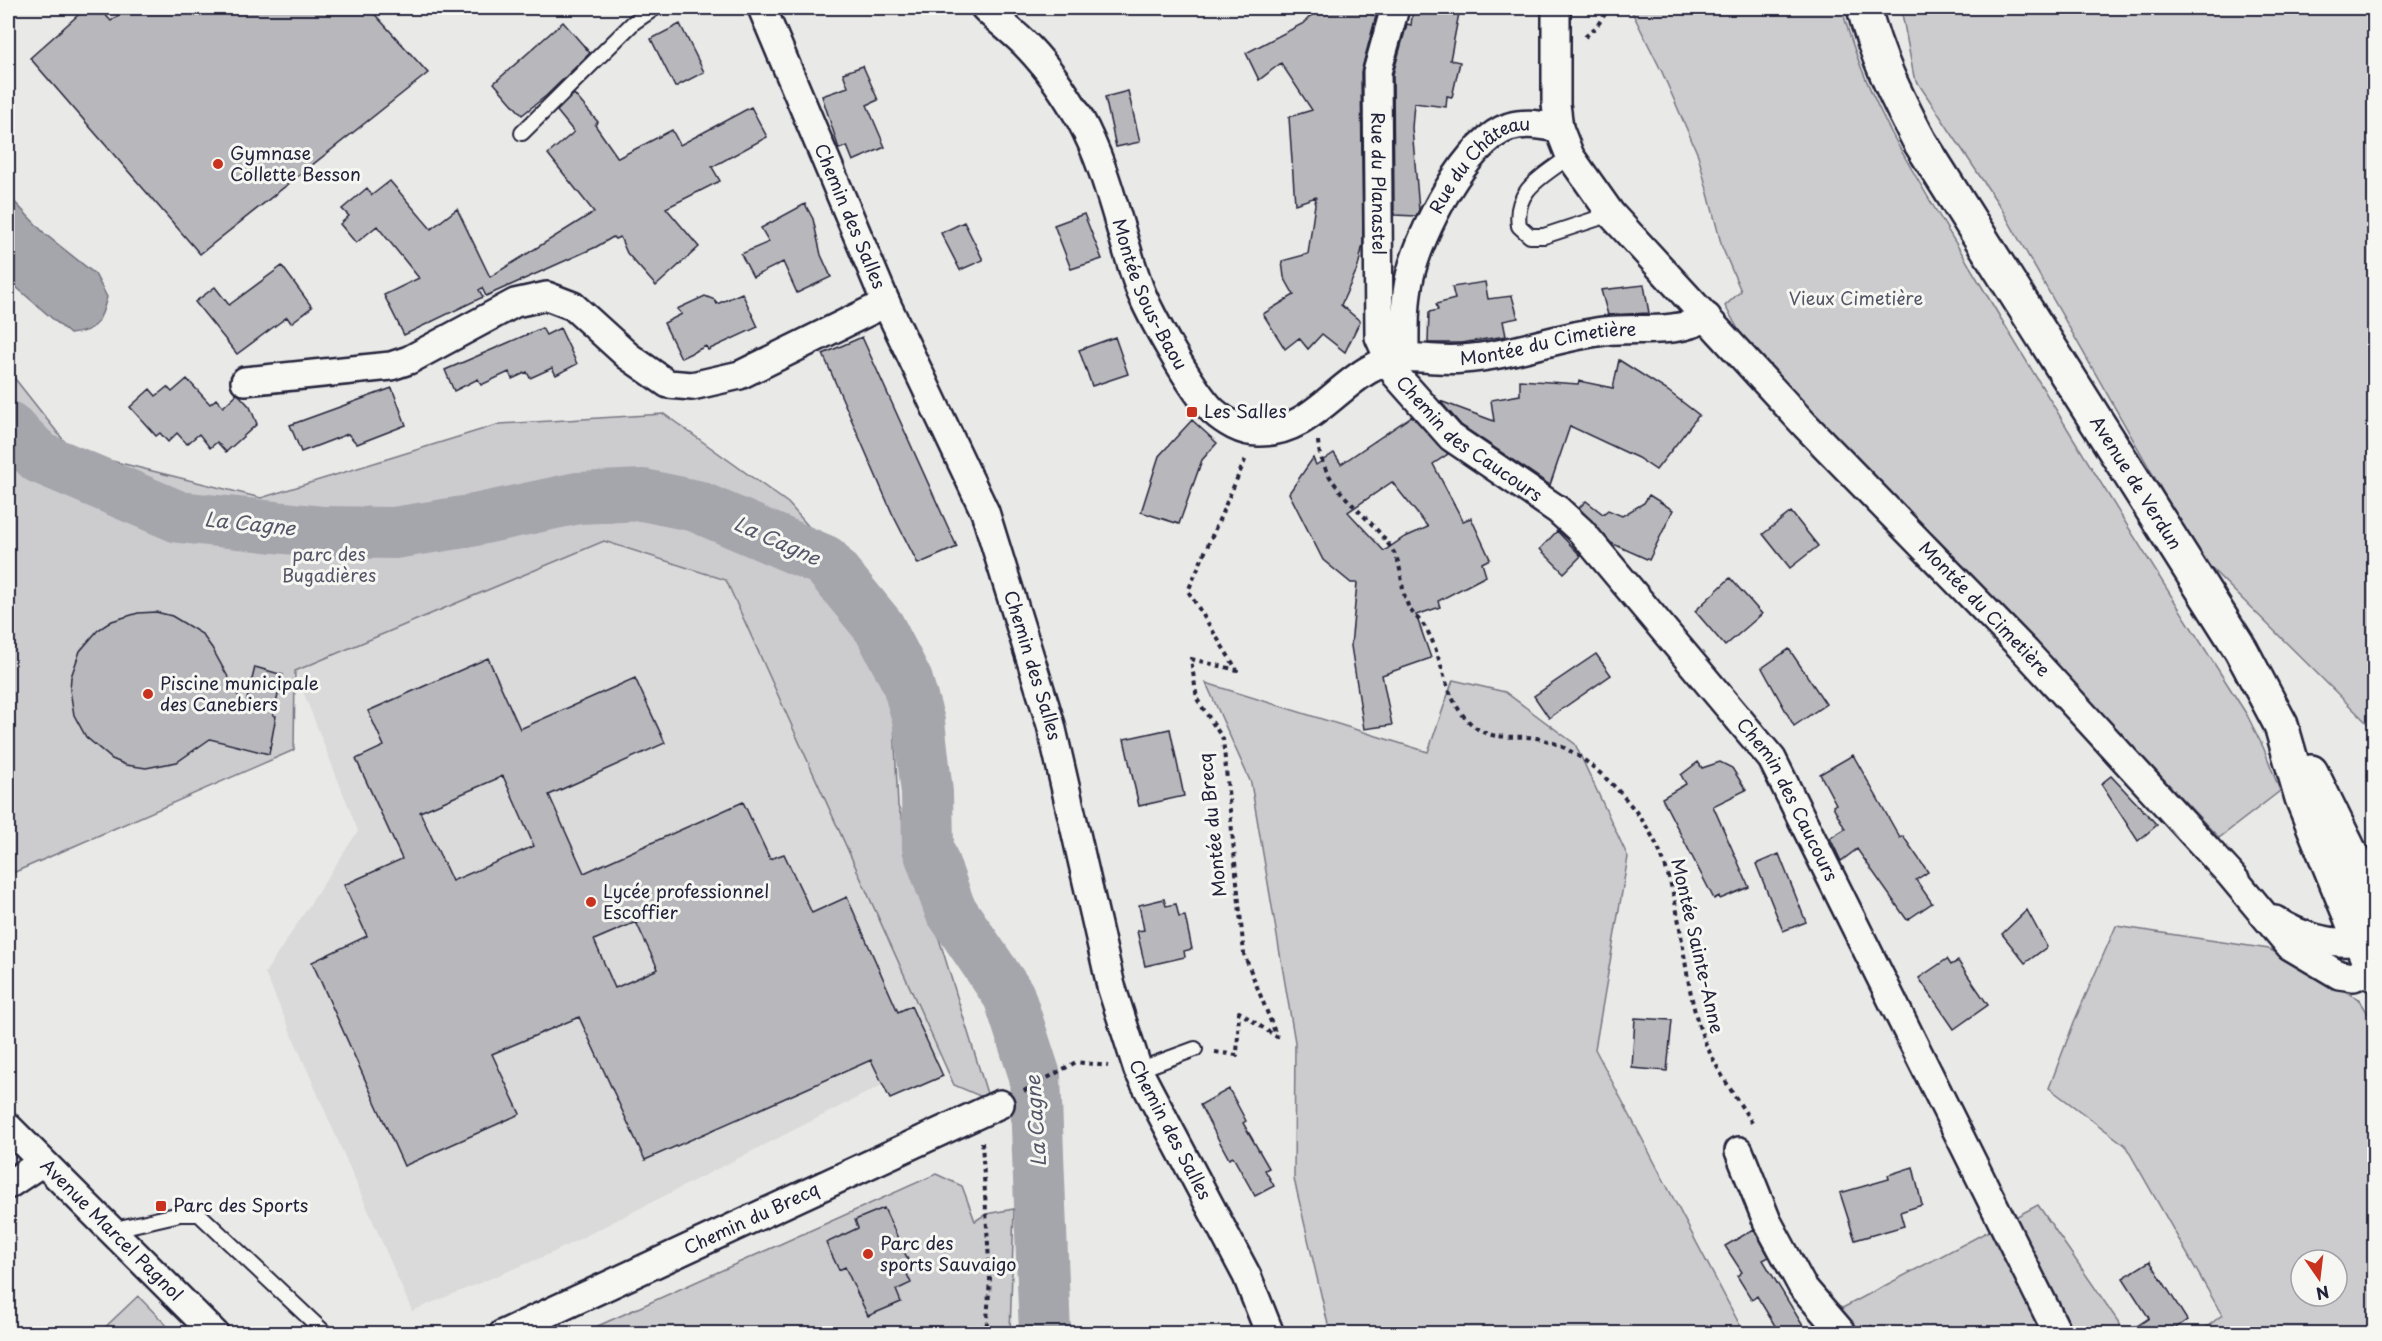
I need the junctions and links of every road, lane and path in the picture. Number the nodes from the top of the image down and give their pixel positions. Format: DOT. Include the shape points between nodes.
graph roads {
  1 [pos="655,8"];
  2 [pos="762,8"];
  3 [pos="985,8"];
  4 [pos="1395,8"];
  5 [pos="1556,8"];
  6 [pos="1609,8"];
  7 [pos="1864,8"];
  8 [pos="1597,26"];
  9 [pos="1559,128"];
  10 [pos="522,133"];
  11 [pos="1570,156"];
  12 [pos="1611,214"];
  13 [pos="886,303"];
  14 [pos="1707,317"];
  15 [pos="1397,359"];
  16 [pos="245,381"];
  17 [pos="1337,396"];
  18 [pos="1257,432"];
  19 [pos="2281,725"];
  20 [pos="2369,888"];
  21 [pos="2371,958"];
  22 [pos="1195,1049"];
  23 [pos="1076,1062"];
  24 [pos="1138,1070"];
  25 [pos="990,1107"];
  26 [pos="8,1127"];
  27 [pos="1756,1130"];
  28 [pos="1739,1151"];
  29 [pos="41,1163"];
  30 [pos="8,1185"];
  31 [pos="111,1230"];
  32 [pos="1853,1326"];
  33 [pos="215,1334"];
  34 [pos="326,1334"];
  35 [pos="503,1334"];
  36 [pos="986,1334"];
  37 [pos="1270,1334"];
  38 [pos="1878,1334"];
  39 [pos="2058,1334"];
  1 -- 10 [label="lane" via="634,22"];
  2 -- 13 [label="street, Chemin des Salles"];
  3 -- 18 [label="street, Montée Sous-Baou" via="1029,48 1080,119 1101,168 1140,290 1196,388 1222,418"];
  4 -- 15 [label="street, Rue du Planastel" via="1377,72 1379,337"];
  5 -- 9 [label="street, Rue du Château"];
  6 -- 8 [label="path"];
  7 -- 19 [label="main road, Avenue de Verdun" via="1873,43 1920,142 2241,650"];
  9 -- 11 [label="street, Montée du Cimetière"];
  9 -- 15 [label="street, Rue du Château" via="1530,123 1509,127 1486,140 1452,182 1426,232 1410,275"];
  11 -- 12 [label="street, Montée du Cimetière"];
  11 -- 12 [label="lane" via="1527,188 1516,212 1518,226 1530,236 1544,236"];
  12 -- 14 [label="street, Montée du Cimetière"];
  13 -- 16 [label="street" via="740,375 692,386 668,384 628,356 573,306 547,296 515,303 391,366"];
  13 -- 24 [label="street, Chemin des Salles" via="985,512 1051,724 1111,986"];
  14 -- 15 [label="street, Montée du Cimetière" via="1685,326 1603,331 1461,360"];
  14 -- 21 [label="street, Montée du Cimetière" via="1805,425 2026,652 2257,907 2290,930 2348,943"];
  15 -- 17 [label="street" via="1366,370"];
  15 -- 39 [label="street, Chemin des Caucours" via="1396,375 1452,437 1558,510 1581,531 1772,759"];
  17 -- 18 [label="street" via="1303,420"];
  17 -- 27 [label="path, Montée Sainte-Anne" via="1336,415 1318,436 1319,455 1331,480 1393,549 1407,605 1428,631 1444,681 1463,717 1490,736 1536,738 1574,754 1626,801 1650,832 1670,879 1690,989 1710,1056"];
  18 -- 22 [label="path, Montée du Brecq" via="1188,591 1237,670 1191,659 1197,699 1223,739 1244,954 1277,1038 1239,1011 1237,1055"];
  19 -- 20 [label="main road" via="2318,783"];
  19 -- 21 [label="main road, Avenue de Verdun" via="2302,798"];
  20 -- 21 [label="street"];
  22 -- 24 [label="lane"];
  23 -- 25 [label="path"];
  24 -- 37 [label="street, Chemin des Salles" via="1247,1276"];
  25 -- 35 [label="street, Chemin du Brecq"];
  25 -- 36 [label="path" via="990,1279"];
  26 -- 29 [label="street, Avenue Marcel Pagnol"];
  28 -- 32 [label="street" via="1767,1221 1802,1286"];
  29 -- 30 [label="street"];
  29 -- 31 [label="street, Avenue Marcel Pagnol"];
  31 -- 33 [label="street, Avenue Marcel Pagnol"];
  31 -- 34 [label="lane" via="180,1214 199,1214"];
  32 -- 38 [label="path"];
}
